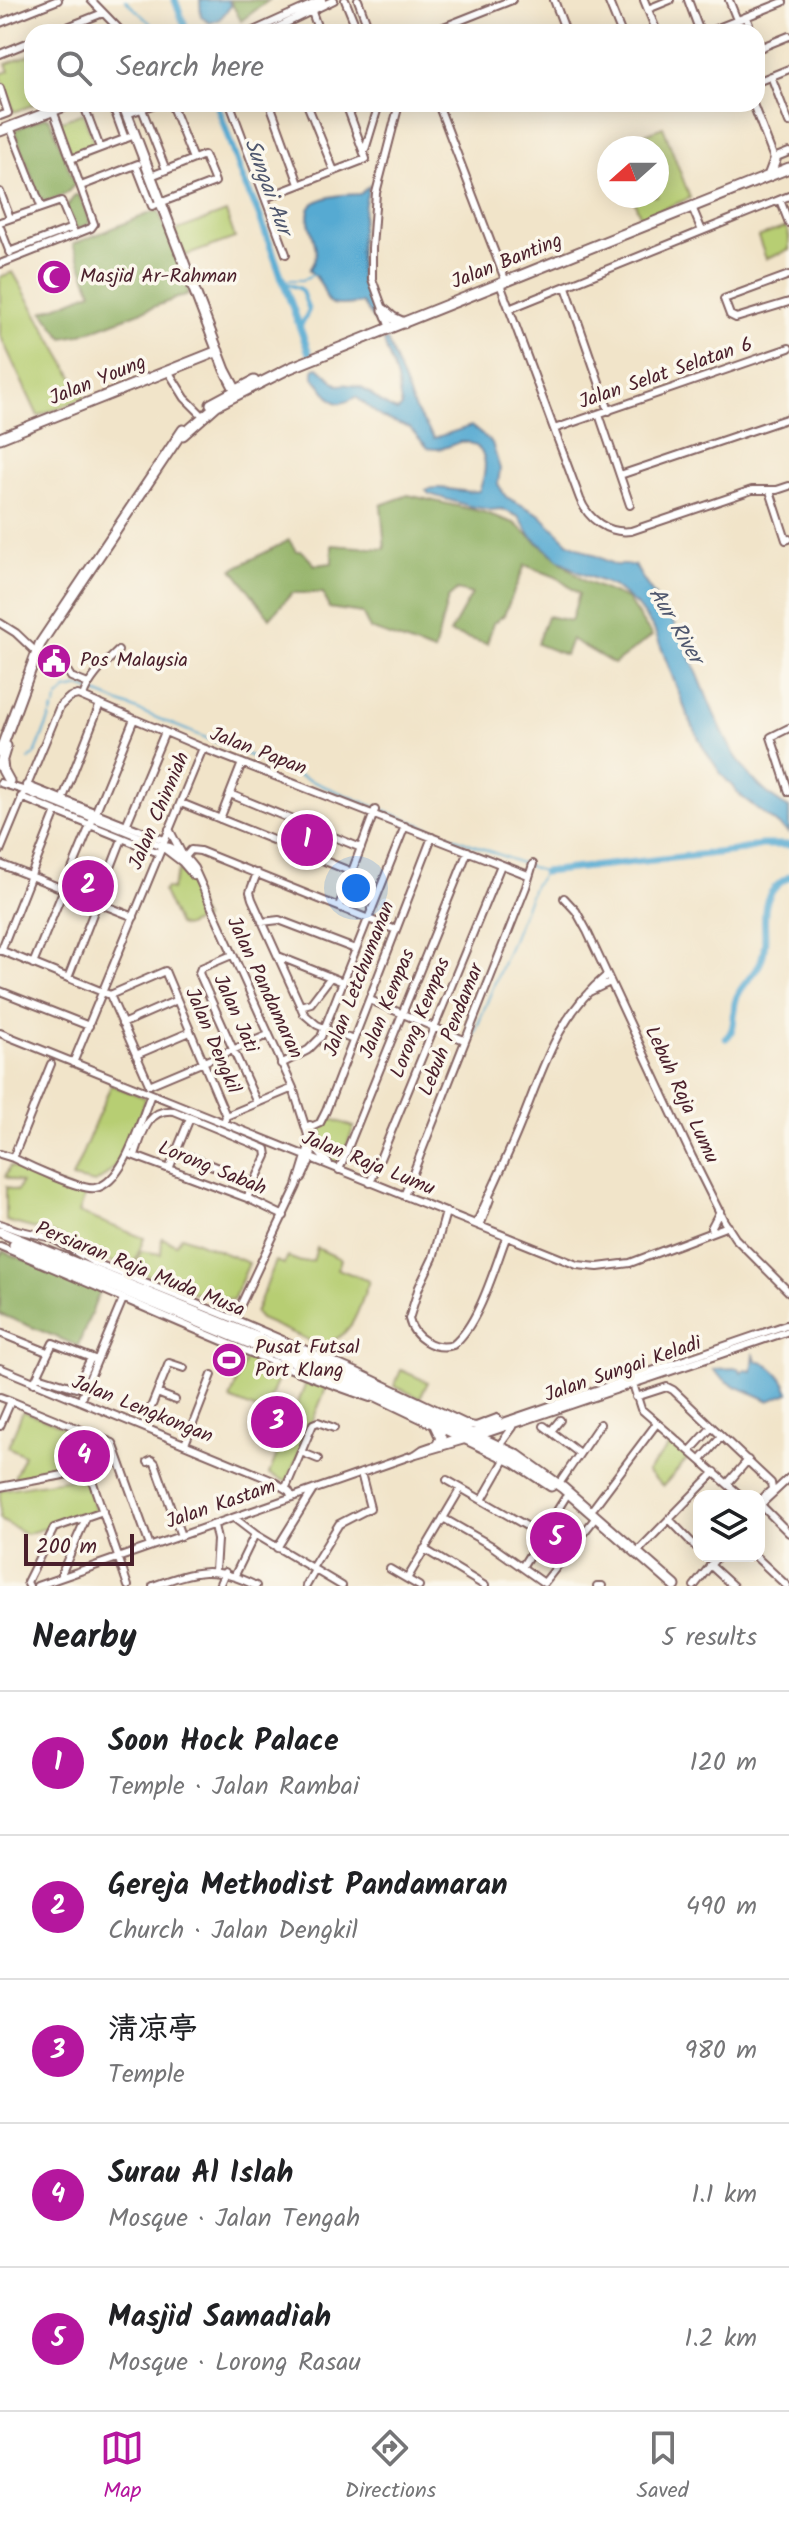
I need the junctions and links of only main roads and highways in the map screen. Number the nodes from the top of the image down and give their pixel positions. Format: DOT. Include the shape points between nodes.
graph roads {
  1 [pos="48,112"];
  2 [pos="125,112"];
  3 [pos="5,129"];
  4 [pos="786,168"];
  5 [pos="769,176"];
  6 [pos="384,310"];
  7 [pos="404,323"];
  8 [pos="219,353"];
  9 [pos="226,373"];
  10 [pos="249,386"];
  11 [pos="235,391"];
  12 [pos="216,402"];
  13 [pos="183,435"];
  14 [pos="0,438"];
  15 [pos="1,760"];
  16 [pos="14,786"];
  17 [pos="0,1232"];
  18 [pos="0,1239"];
  19 [pos="34,1253"];
  20 [pos="44,1264"];
  21 [pos="438,1411"];
  22 [pos="446,1421"];
  23 [pos="433,1423"];
  24 [pos="469,1436"];
  25 [pos="438,1444"];
  26 [pos="665,1586"];
  27 [pos="675,1586"];
  1 -- 3 [label="main road"];
  2 -- 8 [label="main road" via="140,163 151,176"];
  4 -- 5 [label="main road, Jalan Banting"];
  4 -- 5 [label="main road" via="775,160"];
  5 -- 7 [label="main road, Jalan Banting"];
  6 -- 7 [label="main road"];
  7 -- 10 [label="main road, Jalan Banting"];
  8 -- 9 [label="main road"];
  8 -- 14 [label="main road, Jalan Young"];
  9 -- 10 [label="main road"];
  9 -- 11 [label="main road"];
  9 -- 12 [label="main road" via="226,388"];
  10 -- 11 [label="main road, Jalan Banting"];
  11 -- 12 [label="main road, Jalan Banting"];
  12 -- 13 [label="main road"];
  12 -- 13 [label="main road"];
  13 -- 15 [label="main road" via="36,652"];
  15 -- 16 [label="main road"];
  17 -- 22 [label="main road, Persiaran Raja Muda Musa" via="337,1370"];
  18 -- 19 [label="main road, Persiaran Raja Muda Musa"];
  19 -- 20 [label="main road"];
  19 -- 23 [label="main road, Persiaran Raja Muda Musa"];
  21 -- 22 [label="main road"];
  22 -- 24 [label="main road, Persiaran Raja Muda Musa"];
  23 -- 24 [label="main road, Persiaran Raja Muda Musa"];
  23 -- 25 [label="main road" via="441,1438"];
  24 -- 26 [label="main road, Persiaran Raja Muda Musa" via="565,1498"];
  24 -- 27 [label="main road, Persiaran Raja Muda Musa" via="517,1455 545,1474"];
}
